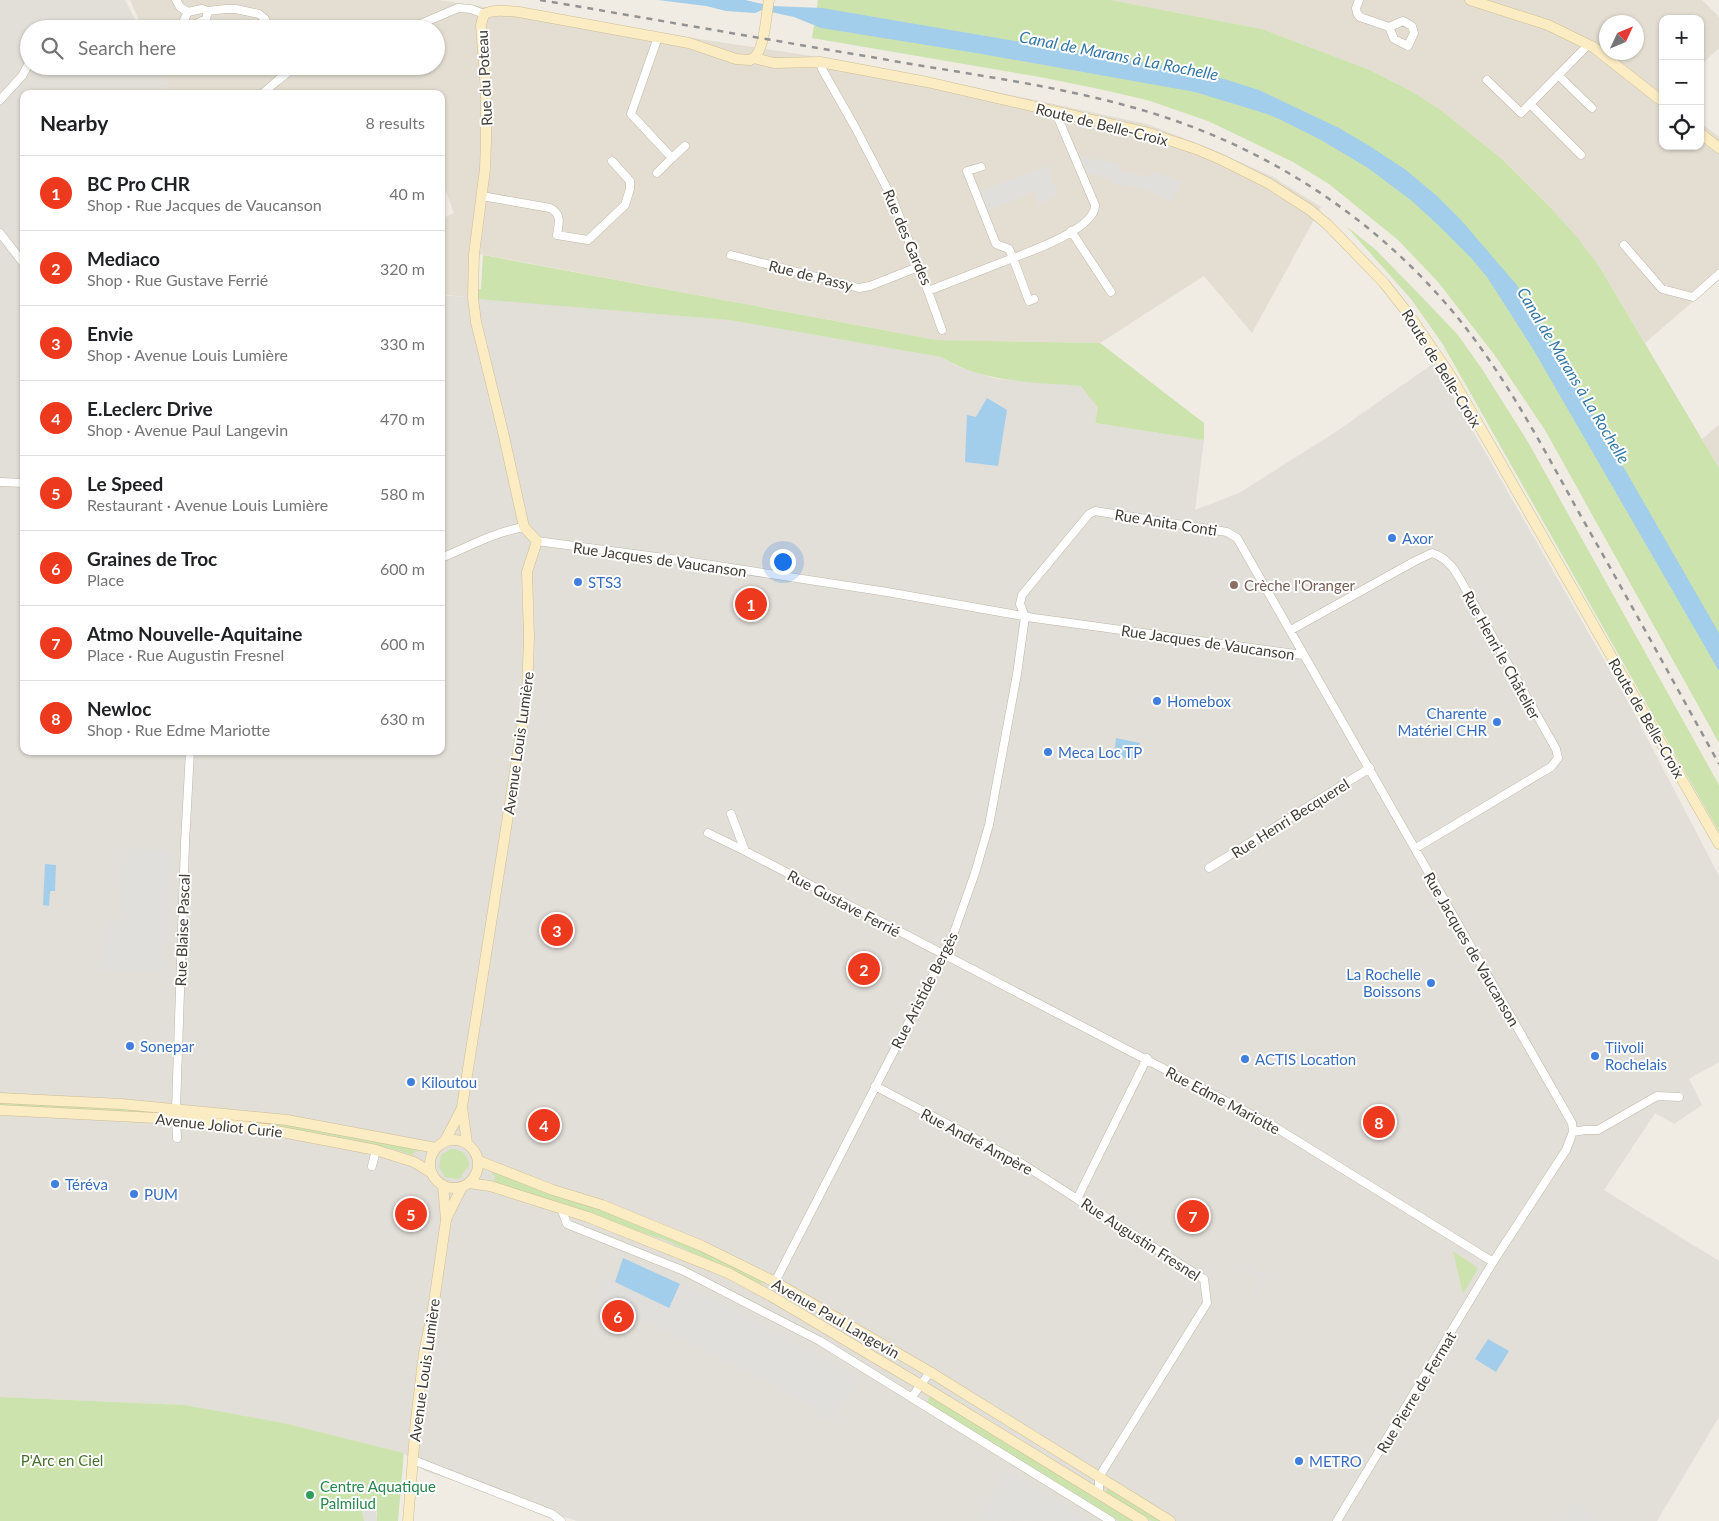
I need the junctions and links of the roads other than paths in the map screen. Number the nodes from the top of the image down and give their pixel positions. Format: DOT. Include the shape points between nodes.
graph roads {
  1 [pos="176,0"];
  2 [pos="769,0"];
  3 [pos="1359,0"];
  4 [pos="1470,0"];
  5 [pos="208,11"];
  6 [pos="188,12"];
  7 [pos="484,14"];
  8 [pos="184,20"];
  9 [pos="204,20"];
  10 [pos="265,20"];
  11 [pos="430,20"];
  12 [pos="1389,27"];
  13 [pos="658,37"];
  14 [pos="1588,45"];
  15 [pos="754,58"];
  16 [pos="820,62"];
  17 [pos="23,75"];
  18 [pos="284,75"];
  19 [pos="1558,75"];
  20 [pos="1487,80"];
  21 [pos="266,90"];
  22 [pos="1659,99"];
  23 [pos="0,100"];
  24 [pos="1530,104"];
  25 [pos="1592,108"];
  26 [pos="1055,111"];
  27 [pos="1704,136"];
  28 [pos="685,146"];
  29 [pos="1719,148"];
  30 [pos="1581,156"];
  31 [pos="672,158"];
  32 [pos="612,161"];
  33 [pos="981,167"];
  34 [pos="657,173"];
  35 [pos="482,196"];
  36 [pos="1071,231"];
  37 [pos="0,233"];
  38 [pos="1624,245"];
  39 [pos="731,255"];
  40 [pos="1013,258"];
  41 [pos="20,259"];
  42 [pos="918,267"];
  43 [pos="1719,274"];
  44 [pos="928,291"];
  45 [pos="1111,292"];
  46 [pos="1034,299"];
  47 [pos="942,330"];
  48 [pos="0,482"];
  49 [pos="20,483"];
  50 [pos="524,528"];
  51 [pos="537,541"];
  52 [pos="445,556"];
  53 [pos="1025,617"];
  54 [pos="1292,630"];
  55 [pos="1303,654"];
  56 [pos="190,755"];
  57 [pos="1370,768"];
  58 [pos="731,814"];
  59 [pos="708,833"];
  60 [pos="1719,844"];
  61 [pos="1416,848"];
  62 [pos="745,851"];
  63 [pos="1209,868"];
  64 [pos="944,955"];
  65 [pos="1146,1058"];
  66 [pos="875,1086"];
  67 [pos="1679,1097"];
  68 [pos="0,1098"];
  69 [pos="462,1107"];
  70 [pos="0,1110"];
  71 [pos="176,1114"];
  72 [pos="1573,1132"];
  73 [pos="177,1138"];
  74 [pos="445,1141"];
  75 [pos="467,1143"];
  76 [pos="436,1148"];
  77 [pos="376,1150"];
  78 [pos="479,1161"];
  79 [pos="372,1166"];
  80 [pos="432,1173"];
  81 [pos="443,1185"];
  82 [pos="465,1185"];
  83 [pos="1077,1199"];
  84 [pos="561,1208"];
  85 [pos="446,1220"];
  86 [pos="1493,1262"];
  87 [pos="775,1282"];
  88 [pos="930,1372"];
  89 [pos="921,1385"];
  90 [pos="912,1397"];
  91 [pos="413,1460"];
  92 [pos="1099,1477"];
  93 [pos="1099,1494"];
  94 [pos="408,1521"];
  95 [pos="561,1521"];
  96 [pos="1111,1521"];
  97 [pos="1143,1521"];
  98 [pos="1170,1521"];
  99 [pos="1337,1521"];
  1 -- 6 [label="street"];
  2 -- 15 [label="street" via="759,52"];
  3 -- 12 [label="street" via="1356,8 1360,17"];
  4 -- 14 [label="street" via="1548,25"];
  5 -- 6 [label="street"];
  5 -- 9 [label="street"];
  5 -- 10 [label="street" via="230,9 259,14"];
  6 -- 8 [label="street"];
  7 -- 11 [label="street" via="458,8"];
  7 -- 13 [label="street, Rue du Poteau" via="494,10 513,12"];
  7 -- 35 [label="street, Rue du Poteau" via="481,25 486,141"];
  13 -- 15 [label="street, Rue du Poteau" via="700,46 736,59"];
  13 -- 31 [label="street" via="631,114"];
  14 -- 19 [label="street"];
  14 -- 22 [label="street"];
  15 -- 16 [label="street, Route de Belle-Croix" via="774,63"];
  16 -- 26 [label="street, Route de Belle-Croix"];
  16 -- 42 [label="street, Rue des Gardes" via="893,200"];
  17 -- 23 [label="street"];
  18 -- 21 [label="street"];
  19 -- 24 [label="street"];
  19 -- 25 [label="street"];
  20 -- 24 [label="street" via="1521,113"];
  24 -- 30 [label="street"];
  26 -- 36 [label="street, Rue des Gardes" via="1096,209 1091,218"];
  26 -- 60 [label="street, Route de Belle-Croix" via="1145,132 1222,160 1268,183 1328,225 1384,283 1449,373"];
  27 -- 29 [label="street"];
  28 -- 31 [label="street"];
  31 -- 34 [label="street"];
  32 -- 35 [label="street" via="630,181 628,197 625,205 588,240 557,234 560,219 550,208"];
  33 -- 40 [label="street" via="967,171 996,244 1009,249"];
  35 -- 50 [label="street, Rue du Poteau" via="472,298"];
  36 -- 40 [label="street, Rue des Gardes" via="1049,245"];
  36 -- 45 [label="street"];
  37 -- 41 [label="street"];
  38 -- 43 [label="street" via="1662,289 1693,297"];
  39 -- 42 [label="street, Rue de Passy" via="859,288"];
  40 -- 44 [label="street, Rue des Gardes"];
  40 -- 46 [label="street" via="1029,301"];
  42 -- 44 [label="street, Rue des Gardes"];
  44 -- 47 [label="street"];
  48 -- 49 [label="street"];
  50 -- 51 [label="street"];
  50 -- 52 [label="street" via="512,529"];
  51 -- 53 [label="street, Rue Jacques de Vaucanson" via="887,592"];
  51 -- 69 [label="street, Avenue Louis Lumière" via="527,572 527,695"];
  53 -- 54 [label="street, Rue Anita Conti" via="1020,604 1022,595 1085,518 1095,511 1233,534"];
  53 -- 55 [label="street, Rue Jacques de Vaucanson"];
  53 -- 64 [label="street, Rue Aristide Bergès" via="989,824"];
  54 -- 55 [label="street, Rue Anita Conti"];
  54 -- 61 [label="street, Rue Henri le Châtelier" via="1432,553 1452,566 1465,588 1556,749 1558,758 1551,767"];
  55 -- 57 [label="street, Rue Jacques de Vaucanson"];
  56 -- 71 [label="street, Rue Blaise Pascal"];
  57 -- 61 [label="street, Rue Jacques de Vaucanson"];
  57 -- 63 [label="street, Rue Henri Becquerel"];
  58 -- 62 [label="street"];
  59 -- 62 [label="street, Rue Gustave Ferrié"];
  61 -- 72 [label="street, Rue Jacques de Vaucanson" via="1572,1123"];
  62 -- 64 [label="street, Rue Gustave Ferrié"];
  64 -- 65 [label="street, Rue Edme Mariotte"];
  64 -- 66 [label="street, Rue Aristide Bergès"];
  65 -- 83 [label="street, Rue Augustin Fresnel"];
  65 -- 86 [label="street, Rue Edme Mariotte" via="1270,1124"];
  66 -- 83 [label="street, Rue André Ampère" via="1018,1161"];
  66 -- 87 [label="street, Rue Aristide Bergès"];
  67 -- 72 [label="street" via="1658,1096 1598,1130"];
  68 -- 71 [label="street, Avenue Joliot Curie" via="121,1104"];
  69 -- 74 [label="street, Avenue Louis Lumière"];
  69 -- 75 [label="street, Avenue Louis Lumière"];
  70 -- 71 [label="street, Avenue Joliot Curie"];
  71 -- 73 [label="street, Rue Blaise Pascal"];
  71 -- 76 [label="street, Avenue Joliot Curie" via="286,1120"];
  71 -- 77 [label="street, Avenue Joliot Curie"];
  72 -- 86 [label="street" via="1566,1150"];
  74 -- 75 [label="street"];
  74 -- 76 [label="street"];
  75 -- 78 [label="street"];
  76 -- 80 [label="street" via="430,1160"];
  77 -- 79 [label="street"];
  77 -- 80 [label="street, Avenue Joliot Curie" via="414,1162"];
  78 -- 82 [label="street" via="477,1174"];
  78 -- 87 [label="street, Avenue Paul Langevin" via="693,1242"];
  80 -- 81 [label="street"];
  81 -- 82 [label="street" via="449,1188"];
  81 -- 85 [label="street, Avenue Louis Lumière"];
  82 -- 84 [label="street, Avenue Paul Langevin" via="482,1184"];
  82 -- 85 [label="street, Avenue Louis Lumière"];
  83 -- 92 [label="street, Rue Augustin Fresnel" via="1204,1279 1207,1302"];
  84 -- 89 [label="street, Avenue Paul Langevin" via="728,1273"];
  84 -- 90 [label="street" via="567,1224 684,1271 766,1312"];
  85 -- 91 [label="street, Avenue Louis Lumière" via="424,1353"];
  86 -- 99 [label="street, Rue Pierre de Fermat"];
  87 -- 88 [label="street, Avenue Paul Langevin"];
  88 -- 89 [label="street"];
  88 -- 92 [label="street, Avenue Paul Langevin"];
  89 -- 90 [label="street"];
  89 -- 93 [label="street, Avenue Paul Langevin"];
  90 -- 96 [label="street"];
  91 -- 94 [label="street, Avenue Louis Lumière"];
  91 -- 95 [label="street" via="552,1514"];
  92 -- 93 [label="street"];
  92 -- 98 [label="street, Avenue Paul Langevin"];
  93 -- 97 [label="street, Avenue Paul Langevin"];
}
